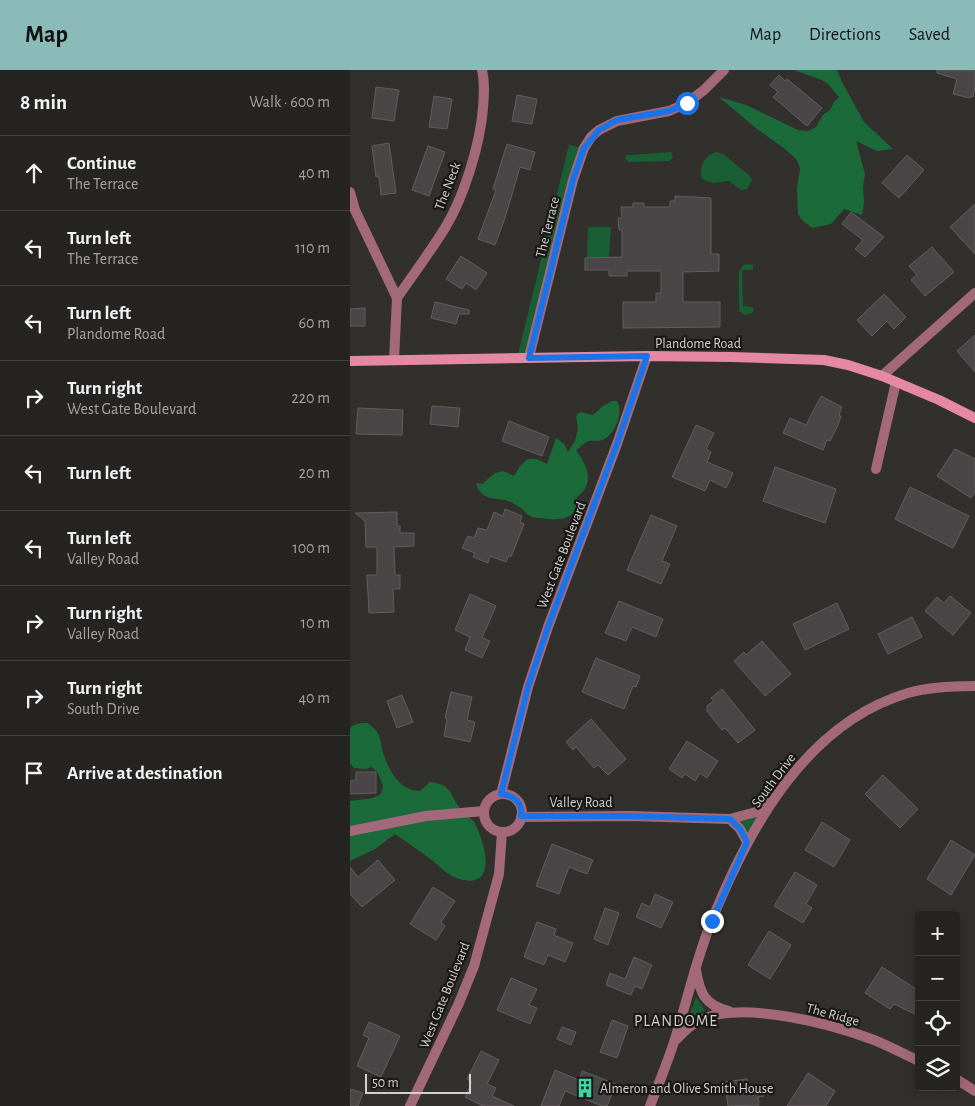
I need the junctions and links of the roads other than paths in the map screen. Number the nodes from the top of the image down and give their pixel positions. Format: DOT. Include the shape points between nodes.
graph roads {
  1 [pos="482,70"];
  2 [pos="724,70"];
  3 [pos="350,192"];
  4 [pos="975,293"];
  5 [pos="397,298"];
  6 [pos="647,356"];
  7 [pos="529,358"];
  8 [pos="361,360"];
  9 [pos="394,360"];
  10 [pos="350,361"];
  11 [pos="350,368"];
  12 [pos="882,376"];
  13 [pos="896,382"];
  14 [pos="975,418"];
  15 [pos="876,469"];
  16 [pos="975,686"];
  17 [pos="501,794"];
  18 [pos="773,800"];
  19 [pos="484,811"];
  20 [pos="521,816"];
  21 [pos="730,819"];
  22 [pos="350,832"];
  23 [pos="502,832"];
  24 [pos="747,842"];
  25 [pos="696,969"];
  26 [pos="735,1013"];
  27 [pos="674,1042"];
  28 [pos="915,1059"];
  29 [pos="960,1082"];
  30 [pos="975,1091"];
  31 [pos="410,1106"];
  32 [pos="650,1106"];
  1 -- 5 [label="street, The Neck" via="485,86 482,127 459,199 446,227"];
  2 -- 7 [label="street, The Terrace" via="687,103 669,111 617,120 599,130 584,148 573,180"];
  3 -- 5 [label="street" via="355,210"];
  4 -- 12 [label="street"];
  5 -- 9 [label="street"];
  6 -- 7 [label="main road, Plandome Road"];
  6 -- 12 [label="main road, Plandome Road" via="806,359 848,365"];
  6 -- 17 [label="street, West Gate Boulevard" via="548,627 528,687"];
  7 -- 9 [label="main road, Plandome Road"];
  8 -- 9 [label="main road, Plandome Road"];
  8 -- 10 [label="main road, Plandome Road"];
  8 -- 11 [label="street"];
  12 -- 13 [label="main road, Plandome Road"];
  13 -- 14 [label="main road, Plandome Road"];
  13 -- 15 [label="street"];
  16 -- 18 [label="street, South Drive" via="946,686 908,693 877,705 843,726 817,748"];
  17 -- 19 [label="street" via="490,800"];
  17 -- 20 [label="street" via="518,802"];
  18 -- 21 [label="street, Valley Road" via="756,812"];
  18 -- 24 [label="street, South Drive"];
  19 -- 22 [label="street" via="426,816"];
  19 -- 23 [label="street" via="491,828"];
  20 -- 21 [label="street, Valley Road"];
  20 -- 23 [label="street" via="518,825"];
  21 -- 24 [label="street"];
  23 -- 31 [label="street, West Gate Boulevard" via="499,874 474,966"];
  24 -- 25 [label="street, South Drive" via="712,921"];
  25 -- 26 [label="street, The Ridge" via="707,1001"];
  25 -- 27 [label="street, South Drive"];
  26 -- 27 [label="street, The Ridge" via="702,1019"];
  26 -- 28 [label="street, The Ridge" via="793,1018 836,1028 874,1040"];
  27 -- 32 [label="street, South Drive"];
  29 -- 30 [label="street"];
}
